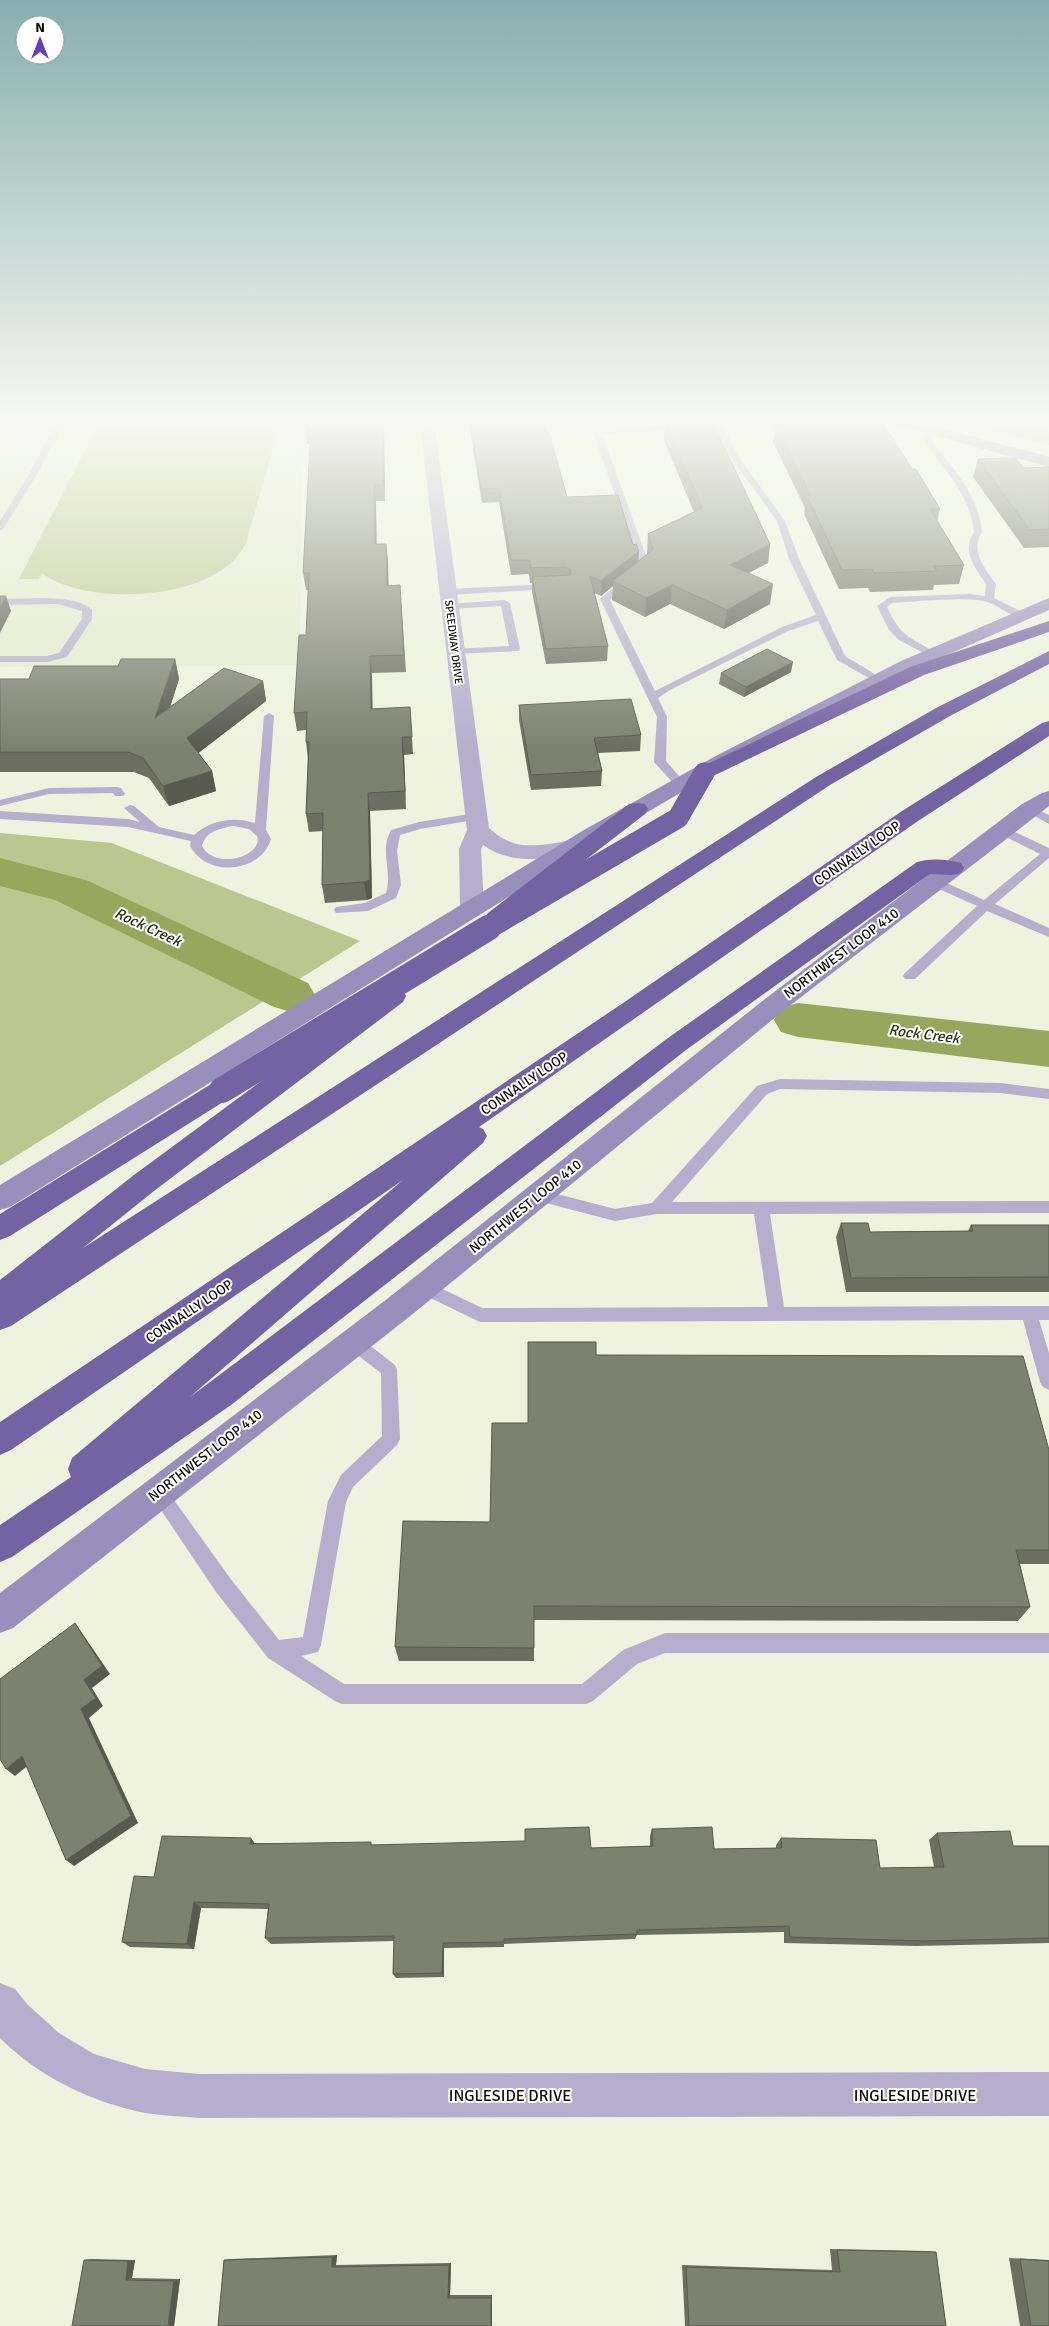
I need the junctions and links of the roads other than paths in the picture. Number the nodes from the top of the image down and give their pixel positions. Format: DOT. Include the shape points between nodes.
graph roads {
  1 [pos="440,532"];
  2 [pos="632,532"];
  3 [pos="784,532"];
  4 [pos="978,532"];
  5 [pos="557,587"];
  6 [pos="449,599"];
  7 [pos="989,599"];
  8 [pos="0,602"];
  9 [pos="1049,603"];
  10 [pos="1024,616"];
  11 [pos="820,617"];
  12 [pos="1049,626"];
  13 [pos="455,652"];
  14 [pos="933,655"];
  15 [pos="1049,657"];
  16 [pos="0,659"];
  17 [pos="878,679"];
  18 [pos="652,697"];
  19 [pos="269,716"];
  20 [pos="1049,727"];
  21 [pos="680,784"];
  22 [pos="119,794"];
  23 [pos="1049,797"];
  24 [pos="0,803"];
  25 [pos="130,808"];
  26 [pos="637,809"];
  27 [pos="1030,809"];
  28 [pos="6,815"];
  29 [pos="1049,820"];
  30 [pos="477,824"];
  31 [pos="157,830"];
  32 [pos="260,830"];
  33 [pos="1002,830"];
  34 [pos="197,839"];
  35 [pos="572,847"];
  36 [pos="1048,853"];
  37 [pos="943,875"];
  38 [pos="987,904"];
  39 [pos="472,908"];
  40 [pos="340,910"];
  41 [pos="1049,932"];
  42 [pos="910,976"];
  43 [pos="579,1046"];
  44 [pos="1049,1094"];
  45 [pos="538,1195"];
  46 [pos="0,1199"];
  47 [pos="1049,1207"];
  48 [pos="657,1208"];
  49 [pos="761,1208"];
  50 [pos="0,1228"];
  51 [pos="424,1287"];
  52 [pos="0,1297"];
  53 [pos="1049,1312"];
  54 [pos="1030,1313"];
  55 [pos="777,1314"];
  56 [pos="0,1317"];
  57 [pos="353,1342"];
  58 [pos="1049,1382"];
  59 [pos="0,1440"];
  60 [pos="158,1492"];
  61 [pos="0,1543"];
  62 [pos="0,1615"];
  63 [pos="1049,1643"];
  64 [pos="275,1651"];
  65 [pos="2,2012"];
  66 [pos="1049,2094"];
  1 -- 6 [label="street, SPEEDWAY DRIVE"];
  2 -- 18 [label="lane" via="645,567 604,599"];
  3 -- 11 [label="lane"];
  4 -- 7 [label="lane" via="972,539 972,554 991,584"];
  5 -- 6 [label="lane"];
  6 -- 13 [label="street, SPEEDWAY DRIVE"];
  6 -- 13 [label="lane" via="505,603 515,649"];
  7 -- 10 [label="lane"];
  7 -- 14 [label="lane" via="890,600 882,606 892,628"];
  8 -- 16 [label="lane" via="64,602 80,604 87,610 87,619 63,655 48,659"];
  9 -- 10 [label="main road"];
  10 -- 14 [label="main road"];
  11 -- 17 [label="lane" via="840,658"];
  11 -- 18 [label="lane" via="785,629"];
  12 -- 50 [label="highway, bridge" via="917,671 704,774 678,818 500,921"];
  13 -- 30 [label="street, SPEEDWAY DRIVE"];
  14 -- 17 [label="main road"];
  15 -- 56 [label="highway" via="943,712 823,782"];
  17 -- 21 [label="main road"];
  18 -- 21 [label="lane" via="662,717 660,762"];
  19 -- 32 [label="lane"];
  20 -- 43 [label="highway, CONNALLY LOOP" via="910,816"];
  21 -- 26 [label="main road"];
  22 -- 24 [label="lane" via="117,790 49,791"];
  23 -- 27 [label="main road, NORTHWEST LOOP 410"];
  24 -- 28 [label="lane"];
  25 -- 31 [label="lane"];
  26 -- 35 [label="main road"];
  26 -- 52 [label="highway" via="144,1183"];
  27 -- 29 [label="lane"];
  27 -- 33 [label="main road, NORTHWEST LOOP 410"];
  28 -- 31 [label="lane" via="128,824"];
  30 -- 35 [label="street" via="500,847 514,851 537,852"];
  30 -- 39 [label="street, SPEEDWAY DRIVE" via="470,849"];
  30 -- 40 [label="lane" via="419,826 395,833 391,851 395,885 392,895 368,907"];
  31 -- 34 [label="lane"];
  32 -- 34 [label="lane" via="244,823 221,824 211,827"];
  32 -- 34 [label="lane" via="264,843 260,850 233,863 211,862 203,858 197,852"];
  33 -- 36 [label="lane"];
  33 -- 37 [label="main road, NORTHWEST LOOP 410"];
  35 -- 39 [label="main road"];
  36 -- 38 [label="lane"];
  37 -- 38 [label="lane"];
  37 -- 45 [label="main road, NORTHWEST LOOP 410" via="774,1005"];
  37 -- 61 [label="highway" via="925,868 825,938 678,1044 220,1394"];
  38 -- 41 [label="lane"];
  38 -- 42 [label="lane"];
  39 -- 46 [label="main road"];
  43 -- 59 [label="highway, CONNALLY LOOP"];
  43 -- 61 [label="highway"];
  44 -- 48 [label="lane" via="1001,1088 780,1084 762,1090"];
  45 -- 48 [label="lane" via="615,1215"];
  45 -- 51 [label="main road, NORTHWEST LOOP 410"];
  47 -- 49 [label="lane"];
  48 -- 49 [label="lane"];
  49 -- 55 [label="lane"];
  51 -- 55 [label="lane" via="480,1314"];
  51 -- 57 [label="main road, NORTHWEST LOOP 410"];
  53 -- 54 [label="lane"];
  54 -- 55 [label="lane"];
  54 -- 58 [label="lane"];
  57 -- 60 [label="main road, NORTHWEST LOOP 410"];
  57 -- 64 [label="lane" via="388,1370 391,1439 347,1481 337,1501 310,1645"];
  60 -- 62 [label="main road, NORTHWEST LOOP 410"];
  60 -- 64 [label="lane" via="223,1585"];
  63 -- 64 [label="lane" via="665,1643 630,1657 586,1694 342,1694"];
  65 -- 66 [label="street, INGLESIDE DRIVE" via="42,2048 88,2075 139,2090 199,2096"];
}
